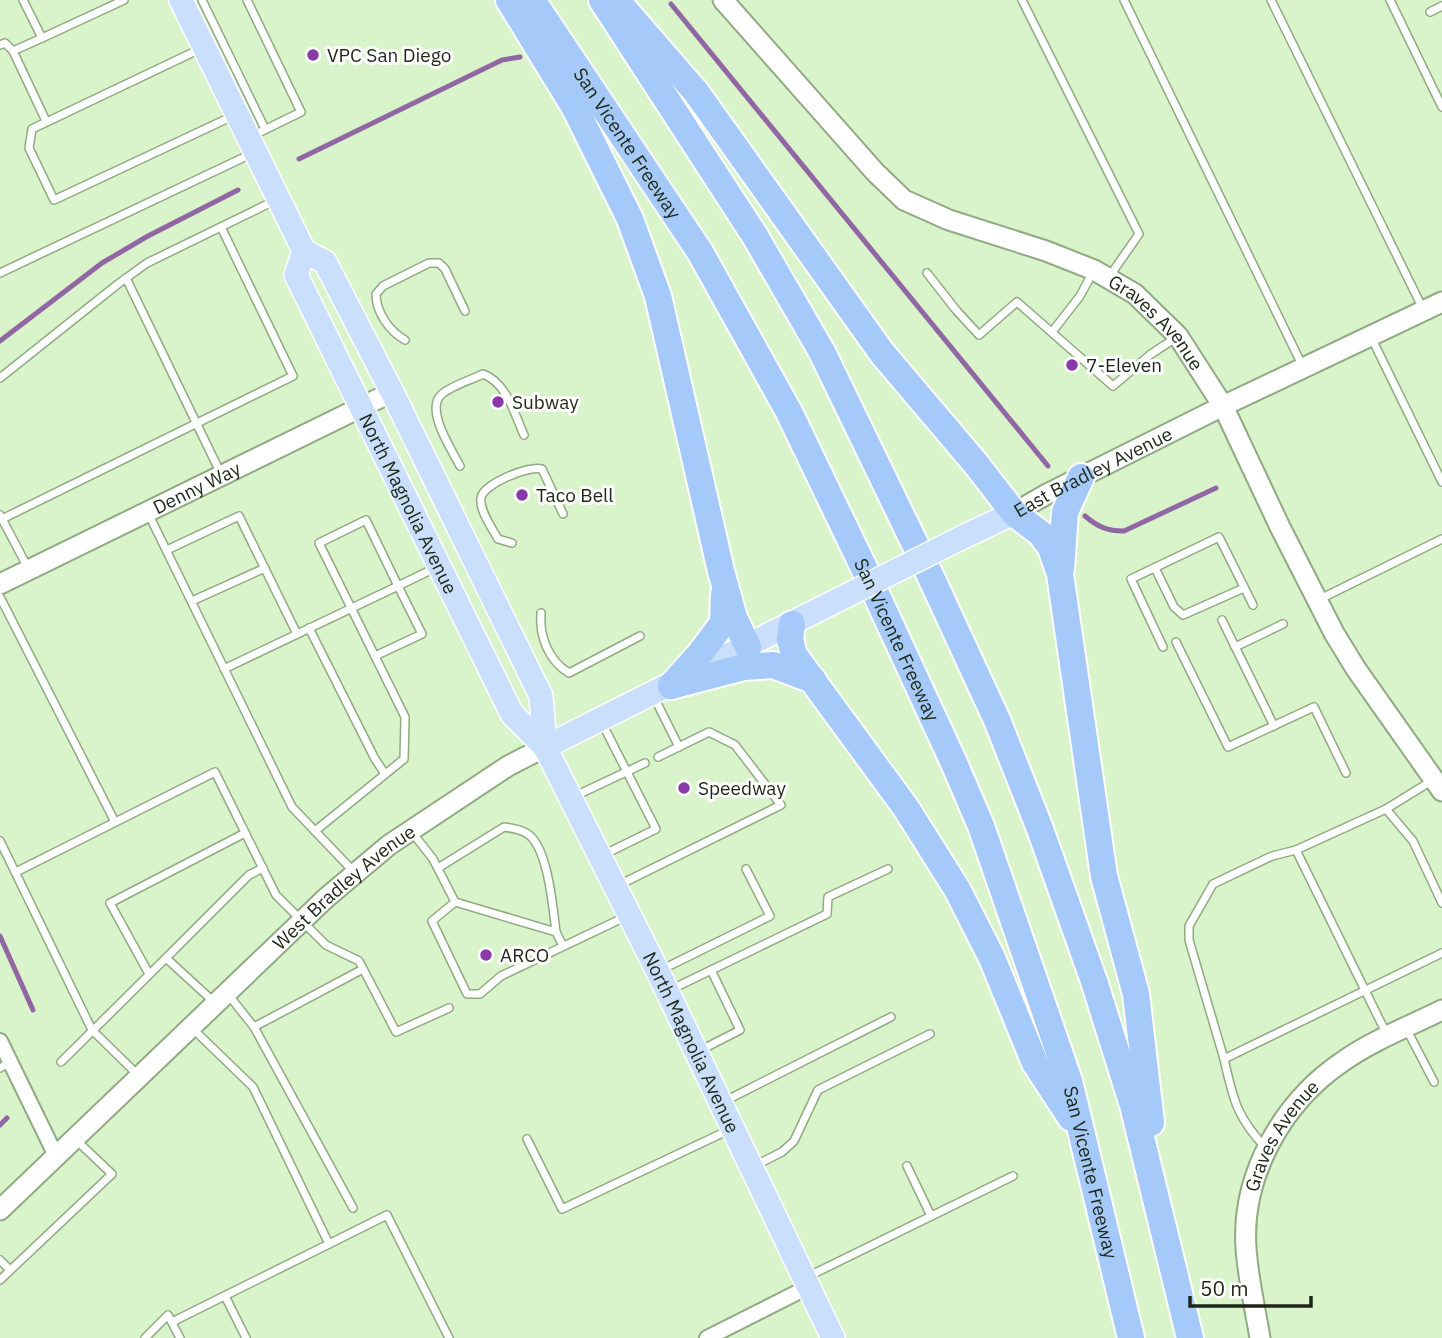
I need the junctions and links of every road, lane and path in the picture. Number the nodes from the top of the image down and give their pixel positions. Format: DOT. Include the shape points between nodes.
graph roads {
  1 [pos="23,0"];
  2 [pos="124,0"];
  3 [pos="181,0"];
  4 [pos="202,0"];
  5 [pos="247,0"];
  6 [pos="509,0"];
  7 [pos="532,0"];
  8 [pos="602,0"];
  9 [pos="616,0"];
  10 [pos="1022,0"];
  11 [pos="1124,0"];
  12 [pos="1272,0"];
  13 [pos="1390,0"];
  14 [pos="731,3"];
  15 [pos="1442,6"];
  16 [pos="1430,12"];
  17 [pos="42,38"];
  18 [pos="0,45"];
  19 [pos="204,47"];
  20 [pos="13,51"];
  21 [pos="1442,107"];
  22 [pos="237,114"];
  23 [pos="46,121"];
  24 [pos="256,140"];
  25 [pos="279,199"];
  26 [pos="221,227"];
  27 [pos="304,251"];
  28 [pos="0,273"];
  29 [pos="927,273"];
  30 [pos="1102,273"];
  31 [pos="126,278"];
  32 [pos="1442,302"];
  33 [pos="465,311"];
  34 [pos="1424,311"];
  35 [pos="1052,332"];
  36 [pos="1178,336"];
  37 [pos="1370,336"];
  38 [pos="405,340"];
  39 [pos="1304,369"];
  40 [pos="0,379"];
  41 [pos="392,392"];
  42 [pos="1223,406"];
  43 [pos="361,407"];
  44 [pos="196,423"];
  45 [pos="524,435"];
  46 [pos="460,466"];
  47 [pos="222,475"];
  48 [pos="1081,477"];
  49 [pos="1442,482"];
  50 [pos="148,511"];
  51 [pos="1014,513"];
  52 [pos="563,514"];
  53 [pos="1,517"];
  54 [pos="4,531"];
  55 [pos="1442,539"];
  56 [pos="512,543"];
  57 [pos="167,550"];
  58 [pos="439,566"];
  59 [pos="265,568"];
  60 [pos="1155,568"];
  61 [pos="28,569"];
  62 [pos="721,571"];
  63 [pos="1060,574"];
  64 [pos="0,584"];
  65 [pos="398,586"];
  66 [pos="1244,588"];
  67 [pos="0,597"];
  68 [pos="1316,600"];
  69 [pos="192,601"];
  70 [pos="1253,605"];
  71 [pos="351,608"];
  72 [pos="541,613"];
  73 [pos="1222,620"];
  74 [pos="792,624"];
  75 [pos="1283,624"];
  76 [pos="309,628"];
  77 [pos="297,634"];
  78 [pos="640,636"];
  79 [pos="1176,642"];
  80 [pos="1163,647"];
  81 [pos="1235,647"];
  82 [pos="748,648"];
  83 [pos="375,656"];
  84 [pos="225,669"];
  85 [pos="813,680"];
  86 [pos="662,691"];
  87 [pos="600,720"];
  88 [pos="1274,726"];
  89 [pos="545,747"];
  90 [pos="679,747"];
  91 [pos="658,757"];
  92 [pos="645,763"];
  93 [pos="626,772"];
  94 [pos="1346,773"];
  95 [pos="385,774"];
  96 [pos="1438,786"];
  97 [pos="571,798"];
  98 [pos="1386,809"];
  99 [pos="115,822"];
  100 [pos="316,831"];
  101 [pos="411,831"];
  102 [pos="245,833"];
  103 [pos="0,841"];
  104 [pos="1296,850"];
  105 [pos="600,857"];
  106 [pos="262,868"];
  107 [pos="438,868"];
  108 [pos="746,869"];
  109 [pos="888,869"];
  110 [pos="16,872"];
  111 [pos="355,873"];
  112 [pos="615,887"];
  113 [pos="455,902"];
  114 [pos="1442,903"];
  115 [pos="629,915"];
  116 [pos="302,921"];
  117 [pos="556,932"];
  118 [pos="563,946"];
  119 [pos="1442,953"];
  120 [pos="166,958"];
  121 [pos="363,970"];
  122 [pos="711,970"];
  123 [pos="149,974"];
  124 [pos="662,982"];
  125 [pos="1365,991"];
  126 [pos="221,998"];
  127 [pos="449,1008"];
  128 [pos="1442,1010"];
  129 [pos="891,1017"];
  130 [pos="191,1027"];
  131 [pos="254,1027"];
  132 [pos="1406,1028"];
  133 [pos="92,1030"];
  134 [pos="930,1034"];
  135 [pos="1387,1036"];
  136 [pos="0,1041"];
  137 [pos="695,1053"];
  138 [pos="1224,1059"];
  139 [pos="61,1062"];
  140 [pos="5,1065"];
  141 [pos="139,1076"];
  142 [pos="1434,1082"];
  143 [pos="719,1103"];
  144 [pos="732,1128"];
  145 [pos="1082,1134"];
  146 [pos="74,1138"];
  147 [pos="527,1139"];
  148 [pos="1266,1148"];
  149 [pos="56,1156"];
  150 [pos="907,1166"];
  151 [pos="750,1167"];
  152 [pos="1013,1175"];
  153 [pos="353,1208"];
  154 [pos="0,1210"];
  155 [pos="1161,1215"];
  156 [pos="931,1216"];
  157 [pos="329,1244"];
  158 [pos="0,1260"];
  159 [pos="10,1270"];
  160 [pos="0,1280"];
  161 [pos="806,1283"];
  162 [pos="225,1296"];
  163 [pos="172,1322"];
  164 [pos="145,1338"];
  165 [pos="180,1338"];
  166 [pos="246,1338"];
  167 [pos="449,1338"];
  168 [pos="708,1338"];
  169 [pos="833,1338"];
  170 [pos="1131,1338"];
  171 [pos="1189,1338"];
  172 [pos="1260,1338"];
  1 -- 17 [label="lane"];
  2 -- 17 [label="lane"];
  3 -- 19 [label="main road, North Magnolia Avenue"];
  4 -- 24 [label="lane"];
  5 -- 24 [label="lane" via="301,112"];
  6 -- 62 [label="highway" via="575,108 630,219 659,296"];
  7 -- 145 [label="highway, San Vicente Freeway" via="700,252 789,412 859,556 981,826 1069,1081"];
  8 -- 155 [label="highway" via="755,236 822,352 980,684 1040,830 1094,981"];
  9 -- 51 [label="highway" via="696,92 882,354"];
  10 -- 30 [label="lane" via="1139,234"];
  11 -- 39 [label="lane"];
  12 -- 34 [label="lane"];
  13 -- 21 [label="lane"];
  14 -- 30 [label="main road, Graves Avenue" via="904,200"];
  15 -- 16 [label="lane"];
  17 -- 20 [label="lane"];
  18 -- 20 [label="lane" via="5,43"];
  19 -- 22 [label="main road, North Magnolia Avenue"];
  19 -- 23 [label="lane"];
  20 -- 23 [label="lane"];
  22 -- 23 [label="lane" via="54,200 29,148 32,129"];
  22 -- 24 [label="main road, North Magnolia Avenue"];
  24 -- 25 [label="main road, North Magnolia Avenue"];
  24 -- 28 [label="lane"];
  25 -- 26 [label="lane"];
  25 -- 27 [label="main road, North Magnolia Avenue"];
  26 -- 31 [label="lane"];
  26 -- 44 [label="lane" via="293,376"];
  27 -- 41 [label="main road, North Magnolia Avenue" via="325,262"];
  27 -- 43 [label="main road, North Magnolia Avenue" via="296,275"];
  29 -- 35 [label="lane" via="979,335 1017,302"];
  30 -- 35 [label="lane"];
  30 -- 36 [label="main road, Graves Avenue" via="1135,294"];
  31 -- 40 [label="lane"];
  31 -- 44 [label="lane"];
  32 -- 34 [label="main road, East Bradley Avenue"];
  33 -- 38 [label="lane" via="445,269 439,263 429,263 376,294 376,304 388,326"];
  34 -- 37 [label="main road, East Bradley Avenue"];
  35 -- 36 [label="lane" via="1113,386"];
  36 -- 42 [label="main road, Graves Avenue"];
  37 -- 39 [label="main road, East Bradley Avenue"];
  37 -- 49 [label="lane"];
  39 -- 42 [label="main road, East Bradley Avenue"];
  41 -- 43 [label="main road, Denny Way"];
  41 -- 89 [label="main road, North Magnolia Avenue" via="541,696"];
  42 -- 48 [label="main road, East Bradley Avenue"];
  42 -- 68 [label="main road, Graves Avenue"];
  43 -- 47 [label="main road, Denny Way"];
  43 -- 58 [label="main road, North Magnolia Avenue"];
  44 -- 47 [label="lane"];
  44 -- 53 [label="lane"];
  45 -- 46 [label="lane" via="505,393 495,379 483,374 442,394 435,409"];
  47 -- 50 [label="main road, Denny Way"];
  48 -- 51 [label="main road, East Bradley Avenue"];
  48 -- 63 [label="highway" via="1065,512"];
  50 -- 57 [label="lane"];
  50 -- 61 [label="main road, Denny Way"];
  51 -- 63 [label="highway" via="1041,534"];
  51 -- 74 [label="main road, East Bradley Avenue, bridge"];
  52 -- 56 [label="lane" via="542,469 525,469 486,488 481,506 498,539"];
  53 -- 54 [label="lane"];
  54 -- 61 [label="lane"];
  55 -- 68 [label="lane"];
  57 -- 59 [label="lane" via="239,516"];
  57 -- 69 [label="lane"];
  58 -- 65 [label="lane"];
  58 -- 89 [label="main road, North Magnolia Avenue" via="512,714"];
  59 -- 69 [label="lane"];
  59 -- 77 [label="lane"];
  60 -- 66 [label="lane" via="1174,607 1183,615"];
  60 -- 66 [label="lane" via="1219,537"];
  60 -- 80 [label="lane" via="1131,579"];
  61 -- 64 [label="main road, Denny Way"];
  62 -- 82 [label="highway"];
  62 -- 86 [label="highway" via="723,623 699,655"];
  63 -- 155 [label="highway" via="1104,876 1136,994"];
  65 -- 71 [label="lane"];
  65 -- 71 [label="lane" via="366,520 319,543"];
  65 -- 83 [label="lane" via="422,634"];
  66 -- 70 [label="lane"];
  67 -- 99 [label="lane"];
  68 -- 96 [label="main road, Graves Avenue" via="1356,670"];
  69 -- 84 [label="lane"];
  71 -- 76 [label="lane"];
  71 -- 83 [label="lane"];
  72 -- 78 [label="lane" via="545,642 556,665 569,673"];
  73 -- 81 [label="lane"];
  74 -- 82 [label="main road, East Bradley Avenue"];
  74 -- 85 [label="highway" via="794,655"];
  75 -- 81 [label="lane"];
  76 -- 77 [label="lane"];
  76 -- 95 [label="lane"];
  77 -- 84 [label="lane"];
  79 -- 88 [label="lane" via="1228,747"];
  81 -- 88 [label="lane"];
  82 -- 86 [label="main road, West Bradley Avenue"];
  83 -- 95 [label="lane" via="405,717 404,759"];
  84 -- 100 [label="lane" via="292,807"];
  85 -- 86 [label="highway" via="774,665 744,667"];
  85 -- 145 [label="highway" via="906,808 957,889 992,958 1035,1063"];
  86 -- 87 [label="main road, West Bradley Avenue"];
  86 -- 90 [label="lane"];
  87 -- 89 [label="main road, West Bradley Avenue"];
  87 -- 93 [label="lane"];
  88 -- 94 [label="lane" via="1314,707"];
  89 -- 97 [label="main road, North Magnolia Avenue"];
  89 -- 101 [label="main road, West Bradley Avenue" via="508,766"];
  90 -- 91 [label="lane"];
  90 -- 112 [label="lane" via="709,732 735,745 781,805"];
  92 -- 93 [label="lane"];
  93 -- 97 [label="lane"];
  93 -- 105 [label="lane" via="656,830"];
  95 -- 100 [label="lane"];
  96 -- 98 [label="lane"];
  97 -- 105 [label="main road, North Magnolia Avenue"];
  98 -- 104 [label="lane"];
  98 -- 114 [label="lane" via="1413,841"];
  99 -- 102 [label="lane" via="215,772"];
  99 -- 110 [label="lane"];
  100 -- 111 [label="lane"];
  101 -- 107 [label="lane"];
  101 -- 111 [label="main road, West Bradley Avenue"];
  102 -- 106 [label="lane"];
  102 -- 123 [label="lane" via="110,903"];
  103 -- 110 [label="lane"];
  104 -- 125 [label="lane"];
  104 -- 138 [label="lane" via="1272,856 1213,884 1189,926 1189,940"];
  105 -- 112 [label="main road, North Magnolia Avenue"];
  106 -- 116 [label="lane" via="276,895"];
  106 -- 120 [label="lane" via="249,875"];
  107 -- 113 [label="lane"];
  107 -- 117 [label="lane" via="505,827 526,832 546,863"];
  108 -- 124 [label="lane" via="770,916"];
  109 -- 122 [label="lane" via="828,897 827,914"];
  110 -- 133 [label="lane"];
  111 -- 116 [label="main road, West Bradley Avenue"];
  112 -- 115 [label="main road, North Magnolia Avenue"];
  113 -- 117 [label="lane"];
  113 -- 118 [label="lane" via="432,921 467,994 480,994 501,976"];
  115 -- 118 [label="lane"];
  115 -- 124 [label="main road, North Magnolia Avenue"];
  116 -- 121 [label="lane" via="326,945 359,961"];
  116 -- 126 [label="main road, West Bradley Avenue"];
  117 -- 118 [label="lane"];
  119 -- 125 [label="lane"];
  120 -- 123 [label="lane"];
  120 -- 126 [label="lane"];
  121 -- 127 [label="lane" via="396,1032"];
  121 -- 131 [label="lane"];
  122 -- 124 [label="lane"];
  122 -- 137 [label="lane" via="740,1030"];
  123 -- 133 [label="lane"];
  124 -- 137 [label="main road, North Magnolia Avenue"];
  125 -- 135 [label="lane"];
  125 -- 138 [label="lane"];
  126 -- 130 [label="main road, West Bradley Avenue"];
  126 -- 131 [label="lane"];
  128 -- 132 [label="main road, Graves Avenue"];
  129 -- 143 [label="lane"];
  130 -- 141 [label="main road, West Bradley Avenue"];
  130 -- 157 [label="lane" via="253,1087"];
  131 -- 153 [label="lane"];
  132 -- 135 [label="main road, Graves Avenue"];
  132 -- 142 [label="lane"];
  133 -- 139 [label="lane"];
  133 -- 141 [label="lane"];
  134 -- 151 [label="lane" via="818,1090 794,1141"];
  135 -- 148 [label="main road, Graves Avenue" via="1325,1074 1293,1107"];
  136 -- 140 [label="street"];
  137 -- 143 [label="main road, North Magnolia Avenue"];
  138 -- 148 [label="lane" via="1235,1105 1249,1131"];
  140 -- 149 [label="street"];
  141 -- 146 [label="main road, West Bradley Avenue"];
  143 -- 144 [label="main road, North Magnolia Avenue"];
  144 -- 147 [label="lane" via="562,1209"];
  144 -- 151 [label="main road, North Magnolia Avenue"];
  145 -- 170 [label="highway, San Vicente Freeway"];
  146 -- 149 [label="main road, West Bradley Avenue"];
  146 -- 159 [label="lane" via="112,1174"];
  148 -- 172 [label="main road, Graves Avenue" via="1249,1202 1246,1235"];
  149 -- 154 [label="main road, West Bradley Avenue"];
  150 -- 156 [label="lane"];
  151 -- 161 [label="main road, North Magnolia Avenue"];
  152 -- 156 [label="lane"];
  155 -- 171 [label="highway"];
  156 -- 161 [label="lane"];
  157 -- 162 [label="lane"];
  157 -- 167 [label="lane" via="387,1215"];
  158 -- 159 [label="lane"];
  159 -- 160 [label="lane"];
  161 -- 168 [label="street"];
  161 -- 169 [label="main road, North Magnolia Avenue"];
  162 -- 163 [label="lane"];
  162 -- 166 [label="lane"];
  163 -- 164 [label="lane" via="169,1315"];
  163 -- 165 [label="lane"];
}
